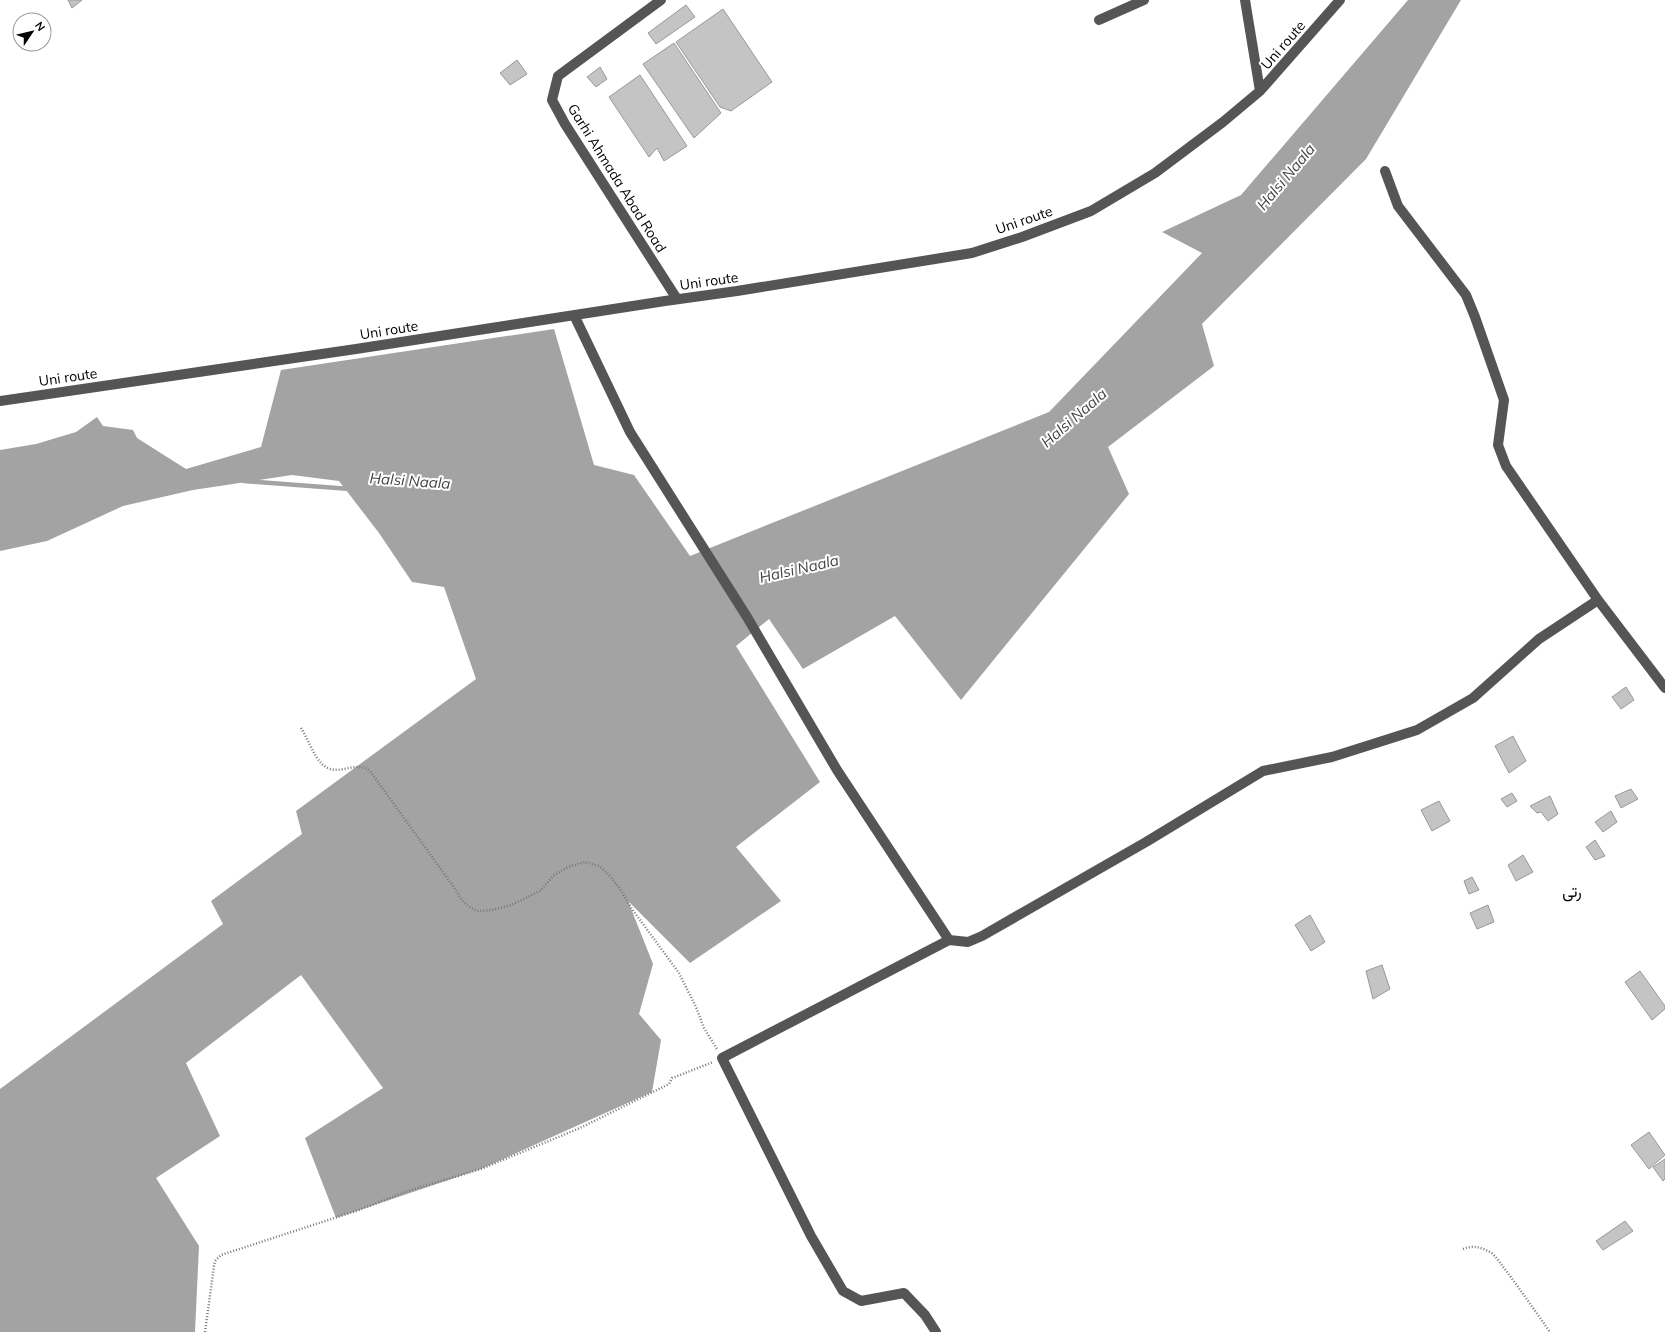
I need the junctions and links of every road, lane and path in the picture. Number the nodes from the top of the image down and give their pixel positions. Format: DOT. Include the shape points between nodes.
graph roads {
  1 [pos="661,0"];
  2 [pos="1144,0"];
  3 [pos="1245,0"];
  4 [pos="1340,0"];
  5 [pos="1099,20"];
  6 [pos="1260,91"];
  7 [pos="1385,172"];
  8 [pos="676,299"];
  9 [pos="574,315"];
  10 [pos="0,400"];
  11 [pos="1598,600"];
  12 [pos="1665,688"];
  13 [pos="301,728"];
  14 [pos="949,940"];
  15 [pos="722,1058"];
  16 [pos="1463,1249"];
  17 [pos="205,1332"];
  18 [pos="936,1332"];
  19 [pos="1550,1332"];
  1 -- 8 [label="street, Garhi Ahmada Abad Road" via="558,76 552,100"];
  2 -- 5 [label="street"];
  3 -- 6 [label="street"];
  4 -- 6 [label="street, Uni route"];
  6 -- 8 [label="street, Uni route" via="1155,173 1090,211 1022,237 972,253"];
  7 -- 11 [label="street" via="1398,206 1466,295 1476,317 1504,400 1498,445 1506,466"];
  8 -- 9 [label="street, Uni route"];
  9 -- 10 [label="street, Uni route" via="356,350"];
  9 -- 14 [label="street" via="630,432 747,616 837,770"];
  11 -- 12 [label="street"];
  11 -- 14 [label="street" via="1540,639 1473,698 1417,730 1332,757 1263,771 982,936 968,942"];
  13 -- 15 [label="path" via="322,764 327,768 338,770 360,766 370,771 462,900 477,911 511,905 541,890 553,876 576,864 585,862 599,866 620,889 679,973 704,1028"];
  14 -- 15 [label="street"];
  15 -- 17 [label="path" via="675,1077 669,1084 580,1128 481,1169 408,1191 359,1210 221,1255 215,1261"];
  15 -- 18 [label="street" via="811,1236 843,1291 861,1301 904,1293 925,1315"];
  16 -- 19 [label="path" via="1483,1248 1493,1255"];
}
